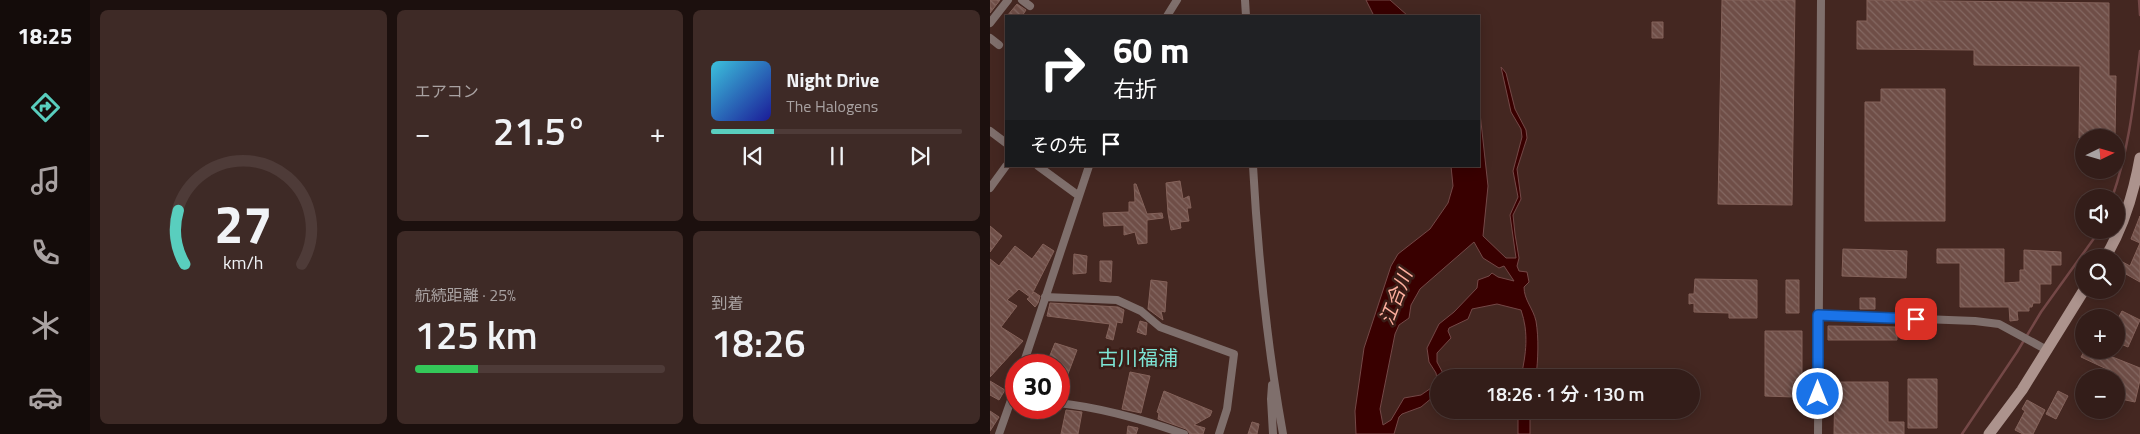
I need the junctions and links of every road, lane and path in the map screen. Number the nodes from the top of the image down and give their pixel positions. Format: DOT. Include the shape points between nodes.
graph roads {
  1 [pos="1008,0"];
  2 [pos="1022,0"];
  3 [pos="1178,0"];
  4 [pos="1245,0"];
  5 [pos="1821,0"];
  6 [pos="1030,6"];
  7 [pos="1167,15"];
  8 [pos="1246,15"];
  9 [pos="990,23"];
  10 [pos="990,38"];
  11 [pos="999,45"];
  12 [pos="990,131"];
  13 [pos="1005,142"];
  14 [pos="2140,158"];
  15 [pos="1005,167"];
  16 [pos="1039,167"];
  17 [pos="1089,167"];
  18 [pos="1253,167"];
  19 [pos="990,188"];
  20 [pos="1079,196"];
  21 [pos="2109,249"];
  22 [pos="1045,296"];
  23 [pos="2078,299"];
  24 [pos="1818,315"];
  25 [pos="2047,350"];
  26 [pos="1027,354"];
  27 [pos="1273,375"];
  28 [pos="1070,404"];
  29 [pos="1005,419"];
  30 [pos="999,434"];
  31 [pos="1184,434"];
  32 [pos="1219,434"];
  33 [pos="1273,434"];
  34 [pos="1284,434"];
  35 [pos="1818,434"];
  36 [pos="1988,434"];
  1 -- 9 [label="street"];
  2 -- 6 [label="street"];
  3 -- 7 [label="street"];
  4 -- 8 [label="street"];
  5 -- 24 [label="street"];
  10 -- 11 [label="street"];
  12 -- 13 [label="street"];
  14 -- 21 [label="street" via="2136,182"];
  15 -- 19 [label="street"];
  16 -- 20 [label="street"];
  17 -- 20 [label="street"];
  18 -- 27 [label="street"];
  20 -- 22 [label="street"];
  22 -- 26 [label="street"];
  22 -- 32 [label="street" via="1116,300 1141,311 1160,327 1234,354 1227,409"];
  23 -- 25 [label="street"];
  24 -- 25 [label="street" via="1999,324"];
  24 -- 35 [label="street"];
  25 -- 36 [label="street" via="2022,390"];
  27 -- 33 [label="street"];
  27 -- 34 [label="street"];
  28 -- 31 [label="street" via="1099,408"];
  29 -- 30 [label="street"];
}
